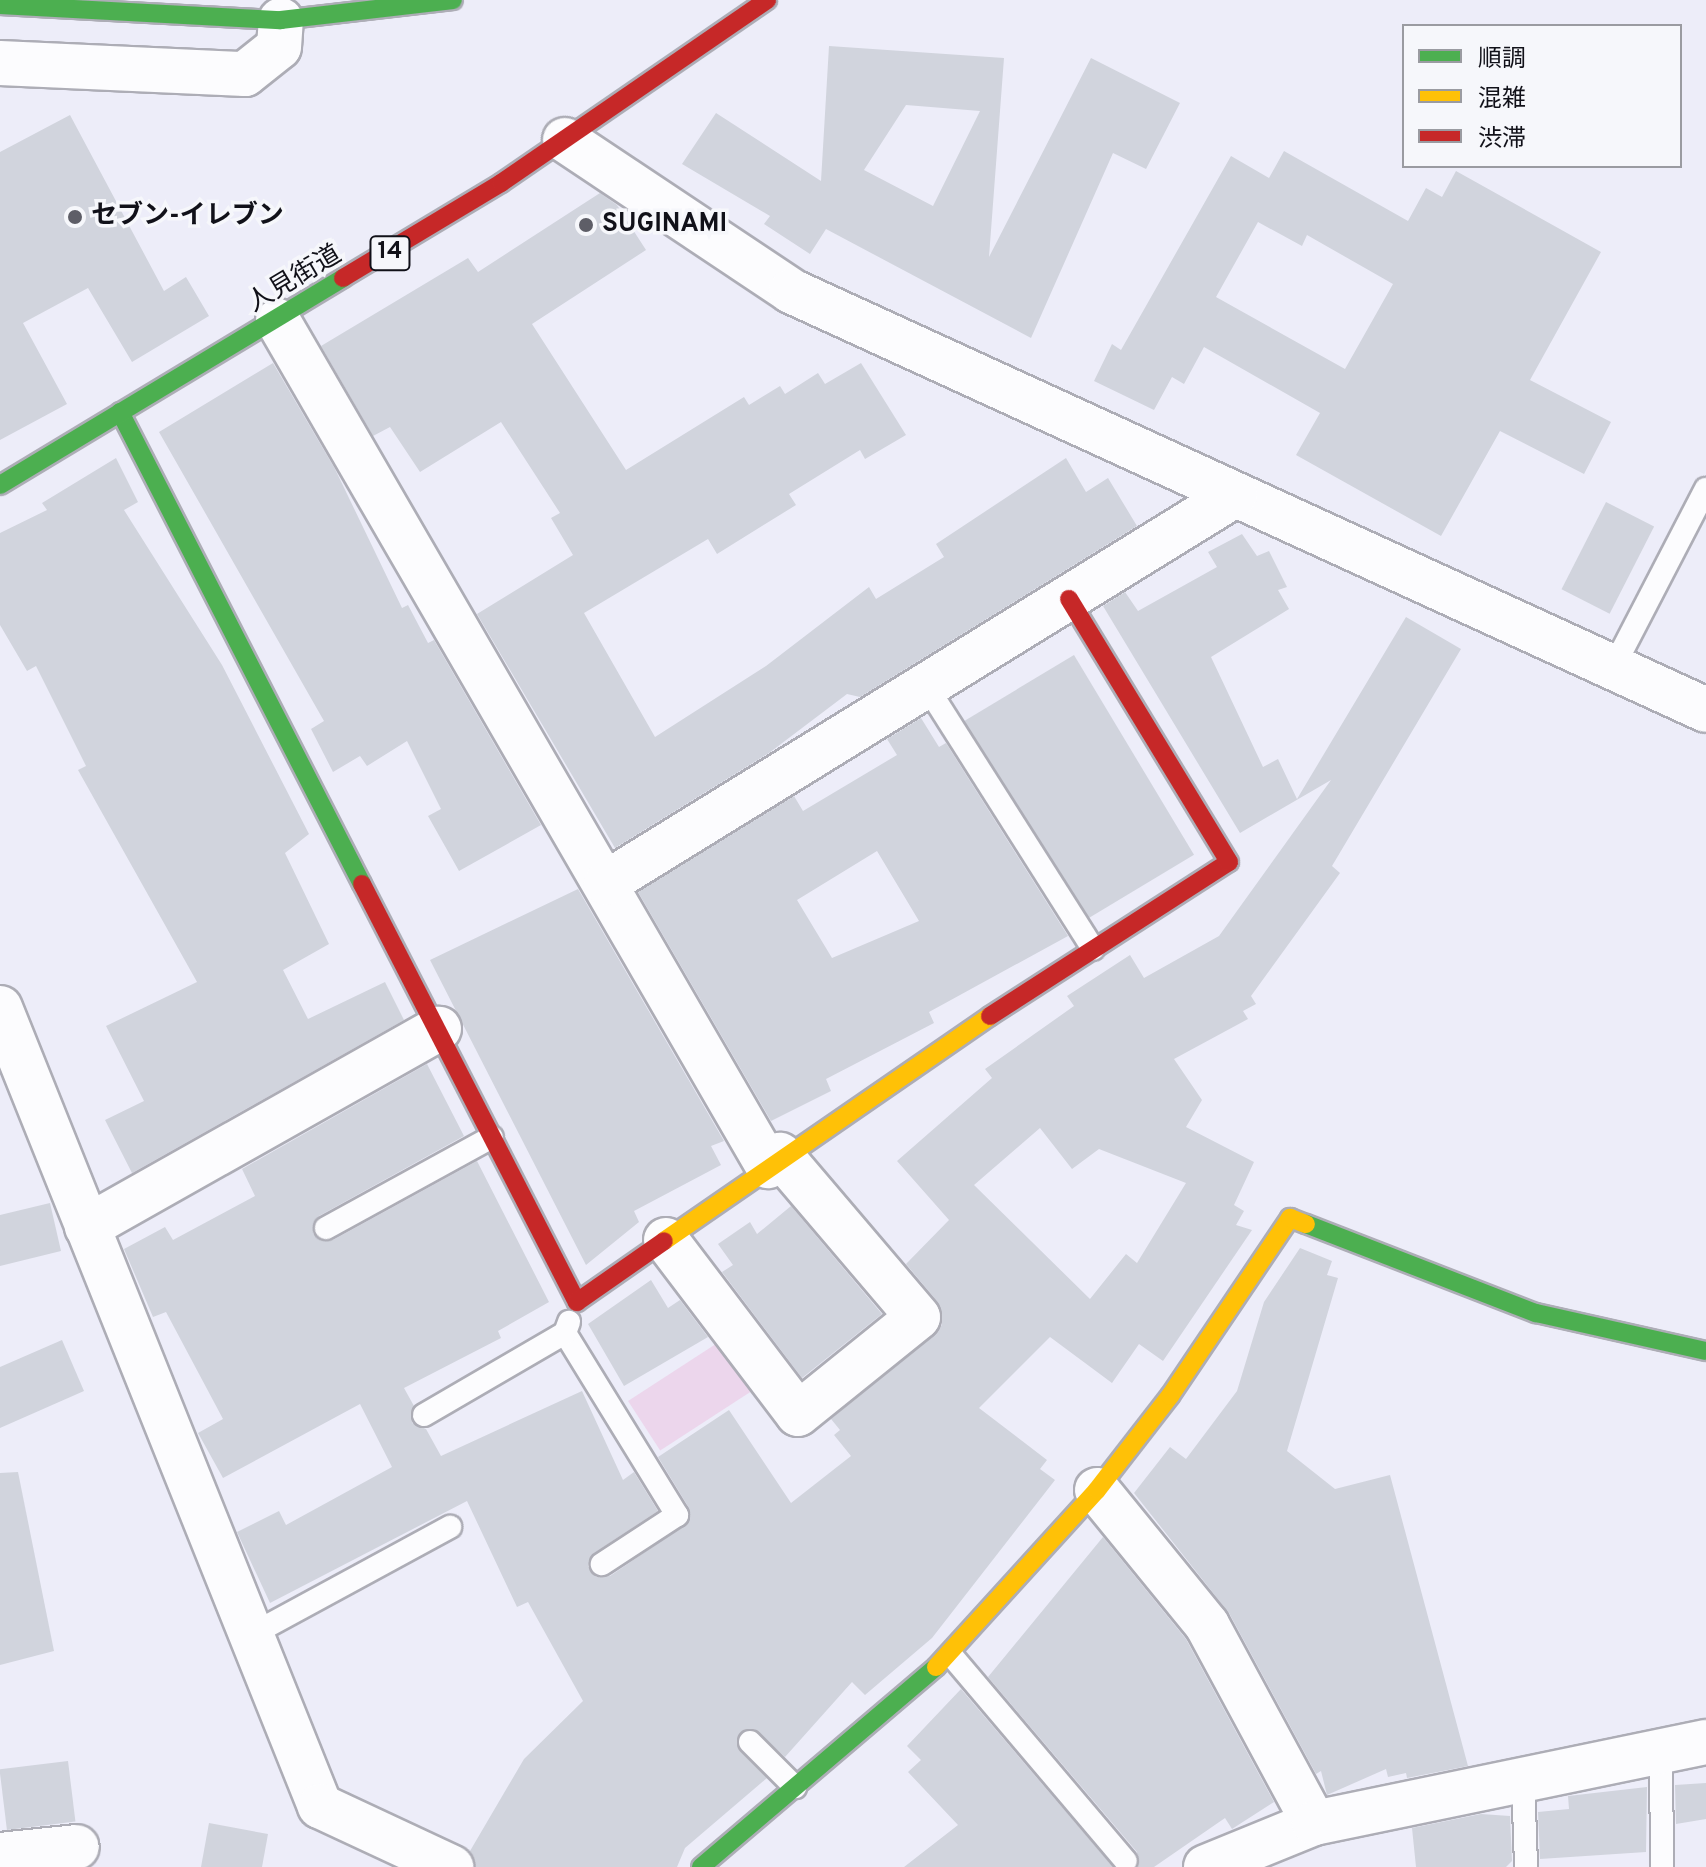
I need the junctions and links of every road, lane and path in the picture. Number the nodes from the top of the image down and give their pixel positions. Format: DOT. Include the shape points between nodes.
graph roads {
  1 [pos="453,0"];
  2 [pos="767,0"];
  3 [pos="0,5"];
  4 [pos="281,20"];
  5 [pos="0,63"];
  6 [pos="565,140"];
  7 [pos="278,321"];
  8 [pos="120,412"];
  9 [pos="0,485"];
  10 [pos="1706,489"];
  11 [pos="1235,495"];
  12 [pos="1069,599"];
  13 [pos="1612,670"];
  14 [pos="927,687"];
  15 [pos="1706,710"];
  16 [pos="606,883"];
  17 [pos="1093,949"];
  18 [pos="0,1008"];
  19 [pos="439,1029"];
  20 [pos="492,1137"];
  21 [pos="774,1161"];
  22 [pos="87,1227"];
  23 [pos="326,1228"];
  24 [pos="666,1240"];
  25 [pos="577,1302"];
  26 [pos="565,1333"];
  27 [pos="1706,1351"];
  28 [pos="424,1415"];
  29 [pos="1097,1490"];
  30 [pos="450,1527"];
  31 [pos="602,1564"];
  32 [pos="249,1636"];
  33 [pos="951,1655"];
  34 [pos="750,1742"];
  35 [pos="1706,1742"];
  36 [pos="1661,1753"];
  37 [pos="1523,1779"];
  38 [pos="795,1787"];
  39 [pos="1314,1823"];
  40 [pos="0,1855"];
  41 [pos="74,1857"];
  42 [pos="1126,1861"];
  43 [pos="451,1867"];
  44 [pos="701,1867"];
  45 [pos="1206,1867"];
  46 [pos="1526,1867"];
  47 [pos="1662,1867"];
  1 -- 4 [label="street"];
  2 -- 6 [label="street, 人見街道 / 14"];
  3 -- 4 [label="street"];
  4 -- 5 [label="street" via="279,47 245,74"];
  6 -- 7 [label="street, 人見街道 / 14"];
  6 -- 11 [label="street" via="791,291"];
  7 -- 8 [label="street, 人見街道 / 14"];
  7 -- 16 [label="street"];
  8 -- 9 [label="street, 人見街道 / 14"];
  8 -- 19 [label="street"];
  10 -- 13 [label="lane"];
  11 -- 12 [label="street"];
  11 -- 13 [label="street"];
  12 -- 14 [label="street"];
  12 -- 17 [label="street" via="1229,862"];
  13 -- 15 [label="street"];
  14 -- 16 [label="street"];
  14 -- 17 [label="lane"];
  16 -- 21 [label="street"];
  17 -- 21 [label="street"];
  18 -- 22 [label="street"];
  19 -- 20 [label="street"];
  19 -- 22 [label="street"];
  20 -- 23 [label="lane"];
  20 -- 25 [label="street"];
  21 -- 24 [label="street"];
  21 -- 24 [label="street" via="918,1317 798,1414"];
  22 -- 32 [label="street"];
  24 -- 25 [label="street"];
  25 -- 26 [label="lane"];
  26 -- 28 [label="lane"];
  26 -- 31 [label="lane" via="677,1515"];
  27 -- 29 [label="street" via="1536,1313 1290,1218 1170,1396"];
  29 -- 33 [label="street"];
  29 -- 39 [label="street" via="1207,1625"];
  30 -- 32 [label="lane"];
  32 -- 43 [label="street" via="320,1806"];
  33 -- 38 [label="street"];
  33 -- 42 [label="lane"];
  34 -- 38 [label="lane"];
  35 -- 36 [label="street"];
  36 -- 37 [label="street"];
  36 -- 47 [label="lane"];
  37 -- 39 [label="street"];
  37 -- 46 [label="lane"];
  38 -- 44 [label="street"];
  39 -- 45 [label="street"];
  40 -- 41 [label="street"];
}
